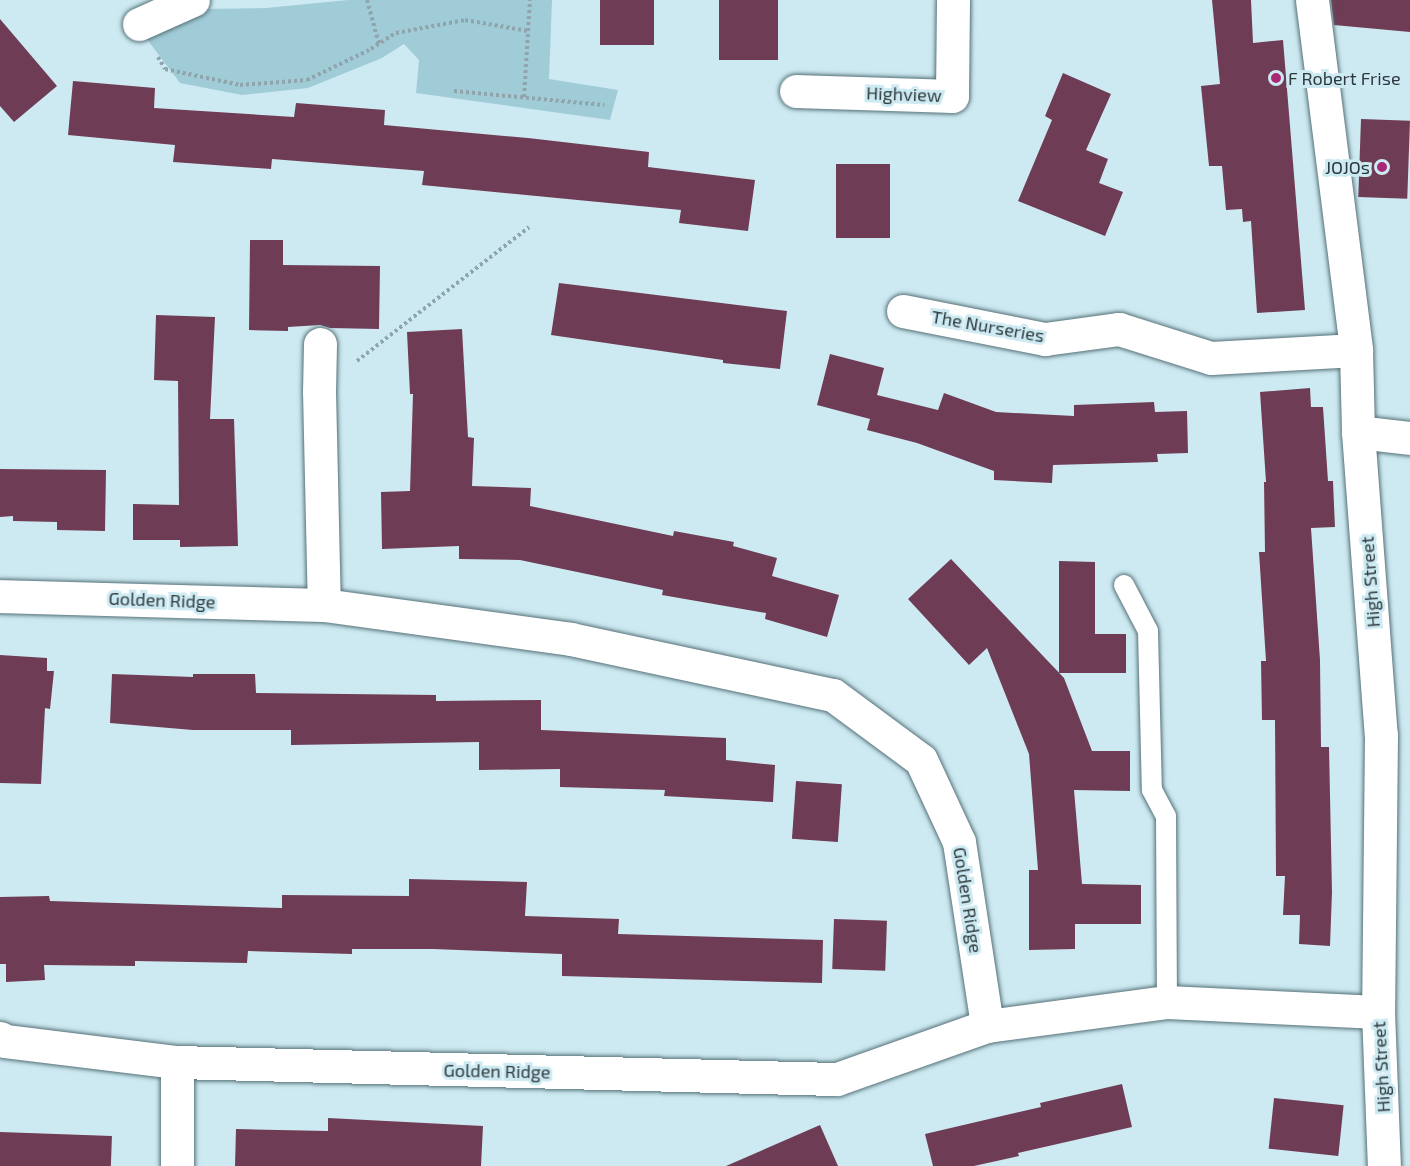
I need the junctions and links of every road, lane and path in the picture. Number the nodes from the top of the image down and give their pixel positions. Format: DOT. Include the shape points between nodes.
graph roads {
  1 [pos="192,0"];
  2 [pos="367,0"];
  3 [pos="530,0"];
  4 [pos="953,0"];
  5 [pos="1312,0"];
  6 [pos="140,24"];
  7 [pos="528,31"];
  8 [pos="379,44"];
  9 [pos="454,91"];
  10 [pos="796,91"];
  11 [pos="524,97"];
  12 [pos="604,105"];
  13 [pos="529,227"];
  14 [pos="903,311"];
  15 [pos="321,344"];
  16 [pos="1356,350"];
  17 [pos="319,391"];
  18 [pos="1358,432"];
  19 [pos="1410,438"];
  20 [pos="1124,585"];
  21 [pos="0,596"];
  22 [pos="324,604"];
  23 [pos="1167,1002"];
  24 [pos="1378,1012"];
  25 [pos="987,1026"];
  26 [pos="0,1038"];
  27 [pos="177,1062"];
  28 [pos="177,1166"];
  29 [pos="1384,1166"];
  1 -- 6 [label="street"];
  2 -- 8 [label="path"];
  3 -- 7 [label="path"];
  4 -- 10 [label="street, Highview" via="952,96"];
  5 -- 16 [label="street, High Street"];
  6 -- 8 [label="path" via="165,69 240,85 307,80"];
  7 -- 8 [label="path" via="465,20 396,33"];
  7 -- 11 [label="path"];
  9 -- 11 [label="path"];
  11 -- 12 [label="path"];
  13 -- 17 [label="path"];
  14 -- 16 [label="street, The Nurseries" via="1045,339 1119,329 1211,358"];
  15 -- 17 [label="street"];
  16 -- 18 [label="street, High Street"];
  17 -- 22 [label="street"];
  18 -- 19 [label="street"];
  18 -- 24 [label="street, High Street" via="1381,735"];
  20 -- 23 [label="lane" via="1148,631 1152,790 1166,816"];
  21 -- 22 [label="street, Golden Ridge"];
  22 -- 25 [label="street, Golden Ridge" via="571,639 833,695 921,760 959,842"];
  23 -- 24 [label="street, Golden Ridge"];
  23 -- 25 [label="street, Golden Ridge"];
  24 -- 29 [label="street, High Street"];
  25 -- 27 [label="street, Golden Ridge" via="837,1079"];
  26 -- 27 [label="street, Golden Ridge"];
  27 -- 28 [label="street"];
}
